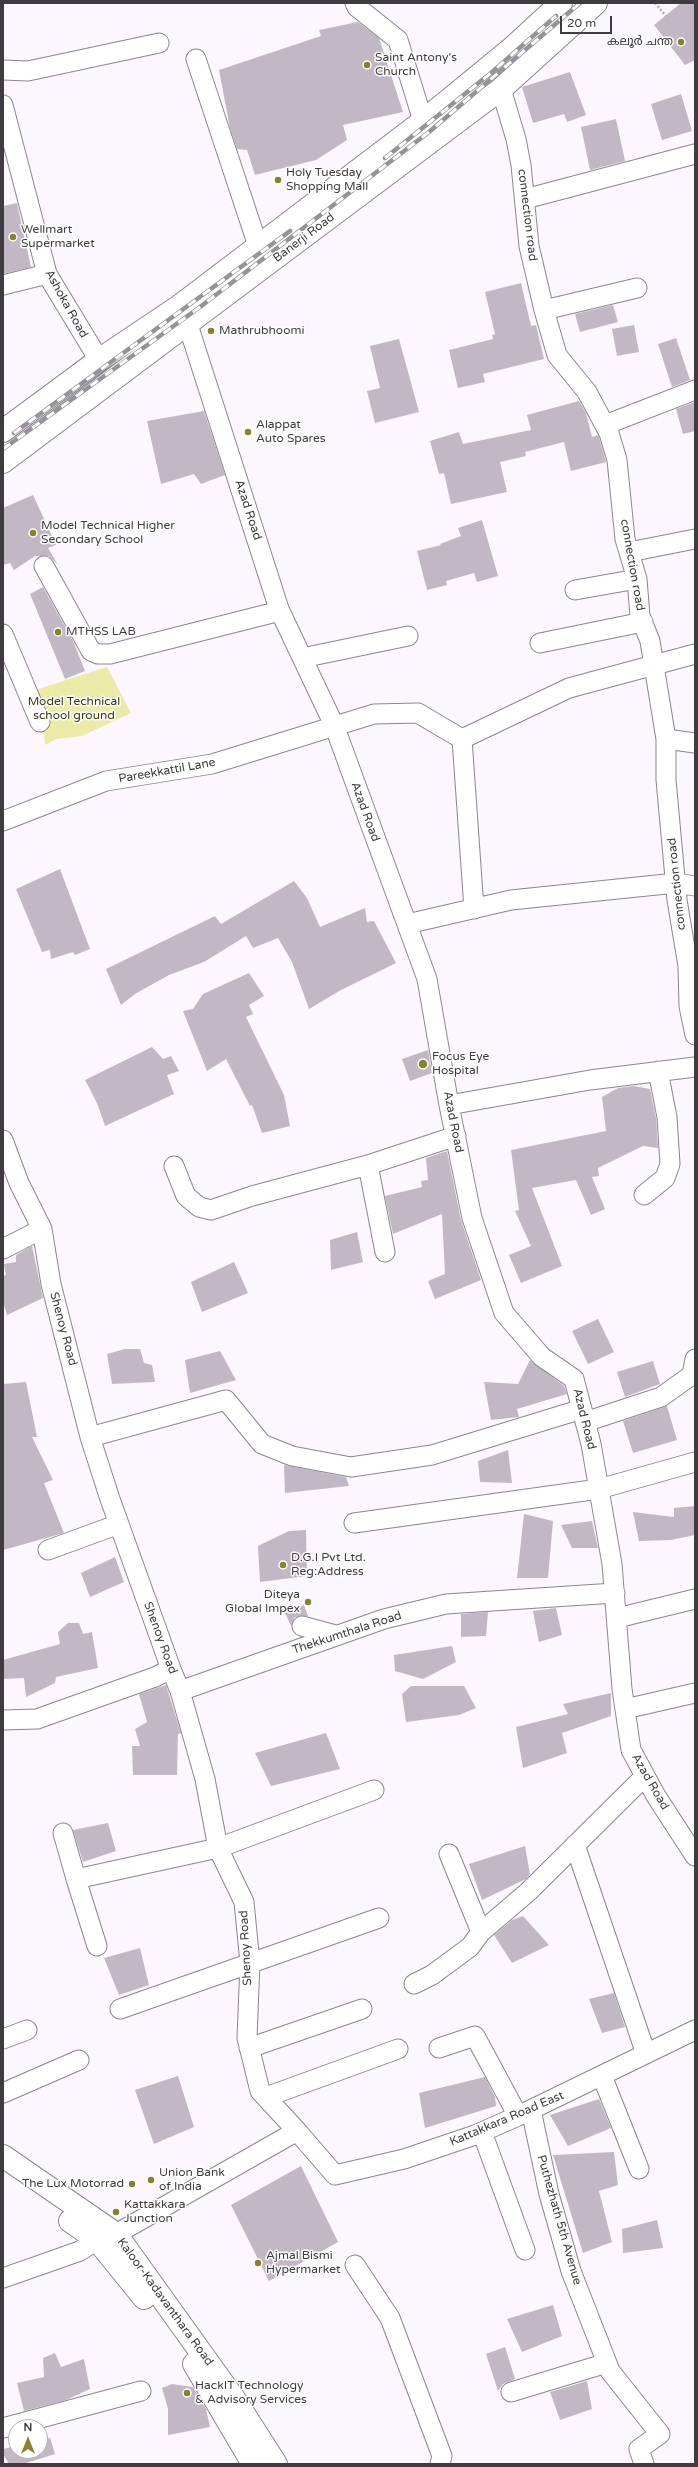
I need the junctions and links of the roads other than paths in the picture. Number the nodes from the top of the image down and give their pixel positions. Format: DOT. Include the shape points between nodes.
graph roads {
  1 [pos="355,3"];
  2 [pos="561,3"];
  3 [pos="596,3"];
  4 [pos="159,43"];
  5 [pos="196,59"];
  6 [pos="3,70"];
  7 [pos="501,89"];
  8 [pos="3,105"];
  9 [pos="423,120"];
  10 [pos="695,154"];
  11 [pos="525,199"];
  12 [pos="258,246"];
  13 [pos="46,274"];
  14 [pos="3,285"];
  15 [pos="637,288"];
  16 [pos="544,310"];
  17 [pos="184,316"];
  18 [pos="99,360"];
  19 [pos="695,390"];
  20 [pos="605,425"];
  21 [pos="3,431"];
  22 [pos="3,462"];
  23 [pos="695,539"];
  24 [pos="628,552"];
  25 [pos="44,566"];
  26 [pos="636,579"];
  27 [pos="575,590"];
  28 [pos="280,611"];
  29 [pos="643,622"];
  30 [pos="3,634"];
  31 [pos="408,636"];
  32 [pos="540,643"];
  33 [pos="695,654"];
  34 [pos="302,658"];
  35 [pos="655,664"];
  36 [pos="40,722"];
  37 [pos="334,725"];
  38 [pos="462,739"];
  39 [pos="666,739"];
  40 [pos="695,743"];
  41 [pos="3,821"];
  42 [pos="676,883"];
  43 [pos="695,886"];
  44 [pos="474,909"];
  45 [pos="407,924"];
  46 [pos="695,1036"];
  47 [pos="695,1067"];
  48 [pos="658,1071"];
  49 [pos="449,1105"];
  50 [pos="456,1136"];
  51 [pos="3,1140"];
  52 [pos="368,1165"];
  53 [pos="174,1166"];
  54 [pos="644,1195"];
  55 [pos="42,1229"];
  56 [pos="3,1249"];
  57 [pos="385,1252"];
  58 [pos="695,1359"];
  59 [pos="584,1416"];
  60 [pos="90,1437"];
  61 [pos="695,1462"];
  62 [pos="599,1489"];
  63 [pos="354,1523"];
  64 [pos="119,1524"];
  65 [pos="48,1550"];
  66 [pos="615,1593"];
  67 [pos="695,1599"];
  68 [pos="617,1618"];
  69 [pos="302,1626"];
  70 [pos="334,1635"];
  71 [pos="171,1669"];
  72 [pos="180,1691"];
  73 [pos="695,1693"];
  74 [pos="625,1709"];
  75 [pos="3,1720"];
  76 [pos="645,1776"];
  77 [pos="374,1790"];
  78 [pos="63,1833"];
  79 [pos="575,1846"];
  80 [pos="218,1848"];
  81 [pos="449,1854"];
  82 [pos="695,1856"];
  83 [pos="76,1879"];
  84 [pos="379,1918"];
  85 [pos="480,1932"];
  86 [pos="97,1946"];
  87 [pos="250,1963"];
  88 [pos="414,1984"];
  89 [pos="120,2009"];
  90 [pos="362,2009"];
  91 [pos="27,2030"];
  92 [pos="695,2030"];
  93 [pos="3,2039"];
  94 [pos="249,2048"];
  95 [pos="439,2048"];
  96 [pos="398,2049"];
  97 [pos="646,2054"];
  98 [pos="79,2060"];
  99 [pos="602,2076"];
  100 [pos="3,2093"];
  101 [pos="266,2097"];
  102 [pos="524,2113"];
  103 [pos="297,2131"];
  104 [pos="482,2132"];
  105 [pos="3,2156"];
  106 [pos="639,2169"];
  107 [pos="3,2172"];
  108 [pos="107,2237"];
  109 [pos="525,2250"];
  110 [pos="355,2265"];
  111 [pos="3,2278"];
  112 [pos="607,2363"];
  113 [pos="142,2391"];
  114 [pos="512,2392"];
  115 [pos="3,2428"];
  116 [pos="253,2464"];
  117 [pos="276,2464"];
  118 [pos="440,2464"];
  119 [pos="644,2464"];
  1 -- 9 [label="street" via="398,40"];
  2 -- 9 [label="main road, Banerji Road" via="512,48"];
  3 -- 7 [label="main road, Banerji Road"];
  4 -- 6 [label="street" via="28,71"];
  5 -- 12 [label="street"];
  7 -- 11 [label="street, connection road" via="516,139"];
  7 -- 17 [label="main road, Banerji Road"];
  8 -- 13 [label="street, Ashoka Road"];
  9 -- 12 [label="main road, Banerji Road"];
  10 -- 11 [label="street"];
  11 -- 16 [label="street, connection road" via="529,246"];
  12 -- 17 [label="main road, Banerji Road"];
  13 -- 14 [label="street"];
  13 -- 18 [label="street, Ashoka Road"];
  15 -- 16 [label="street"];
  16 -- 20 [label="street, connection road" via="557,355 587,392"];
  17 -- 18 [label="main road, Banerji Road"];
  17 -- 22 [label="main road, Banerji Road"];
  17 -- 28 [label="street, Azad Road"];
  18 -- 21 [label="main road, Banerji Road"];
  19 -- 20 [label="street"];
  20 -- 24 [label="street, connection road" via="617,460"];
  23 -- 24 [label="street"];
  24 -- 26 [label="street, connection road"];
  25 -- 28 [label="street" via="91,651 98,654 110,654"];
  26 -- 27 [label="street"];
  26 -- 29 [label="street, connection road"];
  28 -- 34 [label="street, Azad Road"];
  29 -- 32 [label="street"];
  29 -- 35 [label="street, connection road"];
  30 -- 36 [label="street"];
  31 -- 34 [label="street"];
  33 -- 35 [label="street"];
  34 -- 37 [label="street, Azad Road"];
  35 -- 38 [label="street" via="569,688"];
  35 -- 39 [label="street, connection road"];
  37 -- 38 [label="street, Pareekkattil Lane" via="374,714 418,714"];
  37 -- 41 [label="street, Pareekkattil Lane" via="212,764 106,781"];
  37 -- 45 [label="street, Azad Road"];
  38 -- 44 [label="street"];
  39 -- 40 [label="street"];
  39 -- 42 [label="street, connection road" via="666,780"];
  42 -- 43 [label="street"];
  42 -- 44 [label="street" via="512,900"];
  42 -- 46 [label="street, connection road" via="688,966 689,1006"];
  44 -- 45 [label="street"];
  45 -- 49 [label="street, Azad Road" via="427,979"];
  47 -- 48 [label="street"];
  48 -- 49 [label="street" via="590,1080"];
  48 -- 54 [label="street" via="667,1117 670,1164 665,1178"];
  49 -- 50 [label="street, Azad Road"];
  50 -- 52 [label="street"];
  50 -- 59 [label="street, Azad Road" via="472,1218 504,1313 542,1357 574,1379"];
  51 -- 55 [label="street, Shenoy Road" via="19,1182"];
  52 -- 53 [label="street" via="252,1196 211,1210 199,1207 186,1196"];
  52 -- 57 [label="street"];
  55 -- 56 [label="street"];
  55 -- 60 [label="street, Shenoy Road" via="51,1284"];
  58 -- 59 [label="street" via="692,1375 662,1397"];
  59 -- 60 [label="street" via="432,1454 351,1467 292,1456 262,1444 226,1400"];
  59 -- 62 [label="street, Azad Road"];
  60 -- 64 [label="street, Shenoy Road"];
  61 -- 62 [label="street"];
  62 -- 63 [label="street"];
  62 -- 66 [label="street, Azad Road"];
  64 -- 65 [label="street"];
  64 -- 71 [label="street, Shenoy Road"];
  66 -- 68 [label="street, Azad Road"];
  66 -- 70 [label="street, Thekkumthala Road" via="446,1604 384,1619"];
  67 -- 68 [label="street"];
  68 -- 74 [label="street, Azad Road"];
  69 -- 70 [label="street"];
  70 -- 72 [label="street, Thekkumthala Road"];
  71 -- 72 [label="street, Shenoy Road"];
  71 -- 75 [label="street" via="37,1719"];
  72 -- 80 [label="street, Shenoy Road" via="205,1779"];
  73 -- 74 [label="street"];
  74 -- 76 [label="street, Azad Road" via="631,1750"];
  76 -- 79 [label="street"];
  76 -- 82 [label="street, Azad Road"];
  77 -- 80 [label="street"];
  78 -- 83 [label="street"];
  79 -- 85 [label="street" via="528,1892"];
  79 -- 97 [label="street"];
  80 -- 83 [label="street"];
  80 -- 87 [label="street, Shenoy Road" via="244,1902"];
  81 -- 85 [label="street"];
  83 -- 86 [label="street"];
  84 -- 87 [label="street"];
  85 -- 88 [label="street" via="470,1947 432,1975"];
  87 -- 89 [label="street"];
  87 -- 94 [label="street, Shenoy Road" via="247,2038"];
  90 -- 94 [label="street"];
  91 -- 93 [label="street"];
  92 -- 97 [label="street, Kattakkara Road East"];
  94 -- 101 [label="street, Shenoy Road" via="260,2091"];
  95 -- 102 [label="street, Puthezhath 5th Avenue" via="475,2036"];
  96 -- 101 [label="street"];
  97 -- 99 [label="street, Kattakkara Road East"];
  98 -- 100 [label="street"];
  99 -- 102 [label="street, Kattakkara Road East"];
  99 -- 106 [label="street"];
  101 -- 103 [label="street, Shenoy Road"];
  102 -- 104 [label="street, Kattakkara Road East"];
  102 -- 112 [label="street, Puthezhath 5th Avenue" via="571,2271"];
  103 -- 104 [label="street, Kattakkara Road East" via="335,2175 404,2159"];
  103 -- 108 [label="street"];
  104 -- 109 [label="street"];
  105 -- 108 [label="main road, Kaloor-Kadavanthara Road"];
  107 -- 108 [label="main road"];
  108 -- 111 [label="street" via="80,2251"];
  108 -- 116 [label="main road, Kaloor-Kadavanthara Road" via="195,2366"];
  108 -- 117 [label="main road, Kaloor-Kadavanthara Road" via="235,2400"];
  110 -- 118 [label="street" via="390,2318 442,2456"];
  112 -- 114 [label="street"];
  112 -- 119 [label="street, Puthezhath 5th Avenue" via="610,2371 660,2434 639,2449"];
  113 -- 115 [label="street"];
}
